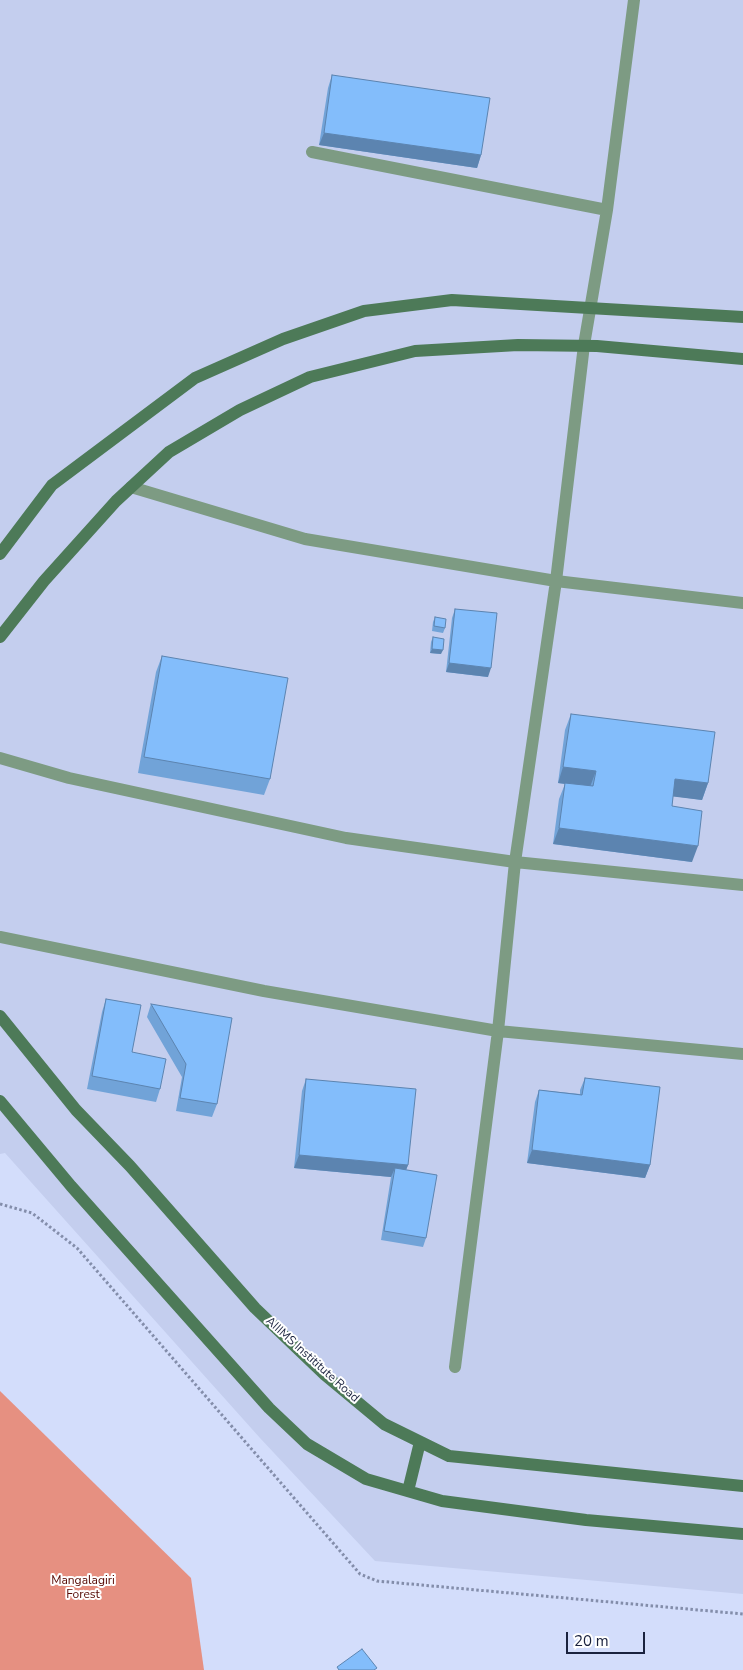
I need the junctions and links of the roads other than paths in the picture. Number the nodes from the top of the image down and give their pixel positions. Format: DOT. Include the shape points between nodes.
graph roads {
  1 [pos="634,0"];
  2 [pos="312,152"];
  3 [pos="607,210"];
  4 [pos="589,308"];
  5 [pos="743,317"];
  6 [pos="584,345"];
  7 [pos="743,359"];
  8 [pos="131,487"];
  9 [pos="0,554"];
  10 [pos="556,581"];
  11 [pos="743,603"];
  12 [pos="0,637"];
  13 [pos="0,758"];
  14 [pos="515,862"];
  15 [pos="743,885"];
  16 [pos="0,937"];
  17 [pos="0,1016"];
  18 [pos="498,1031"];
  19 [pos="743,1054"];
  20 [pos="0,1102"];
  21 [pos="454,1367"];
  22 [pos="420,1442"];
  23 [pos="743,1486"];
  24 [pos="408,1491"];
  25 [pos="743,1534"];
  1 -- 3 [label="lane"];
  2 -- 3 [label="lane"];
  3 -- 4 [label="lane"];
  4 -- 5 [label="street"];
  4 -- 6 [label="lane"];
  4 -- 9 [label="street" via="452,300 364,311 283,339 195,378 52,485"];
  6 -- 7 [label="street"];
  6 -- 8 [label="street" via="518,344 415,351 310,377 240,410 169,452"];
  6 -- 10 [label="lane"];
  8 -- 10 [label="lane" via="305,539"];
  8 -- 12 [label="street" via="44,582"];
  10 -- 11 [label="lane"];
  10 -- 14 [label="lane"];
  13 -- 14 [label="lane" via="69,778 346,838"];
  14 -- 15 [label="lane"];
  14 -- 18 [label="lane"];
  16 -- 18 [label="lane" via="264,991"];
  17 -- 22 [label="street, AIIIMS Instititute Road" via="76,1110 256,1308 324,1374 384,1424"];
  18 -- 19 [label="lane"];
  18 -- 21 [label="lane"];
  20 -- 24 [label="street" via="269,1408 308,1444 366,1479"];
  22 -- 23 [label="street, AIIIMS Instititute Road" via="449,1456"];
  22 -- 24 [label="street"];
  24 -- 25 [label="street" via="442,1501 586,1520"];
}
